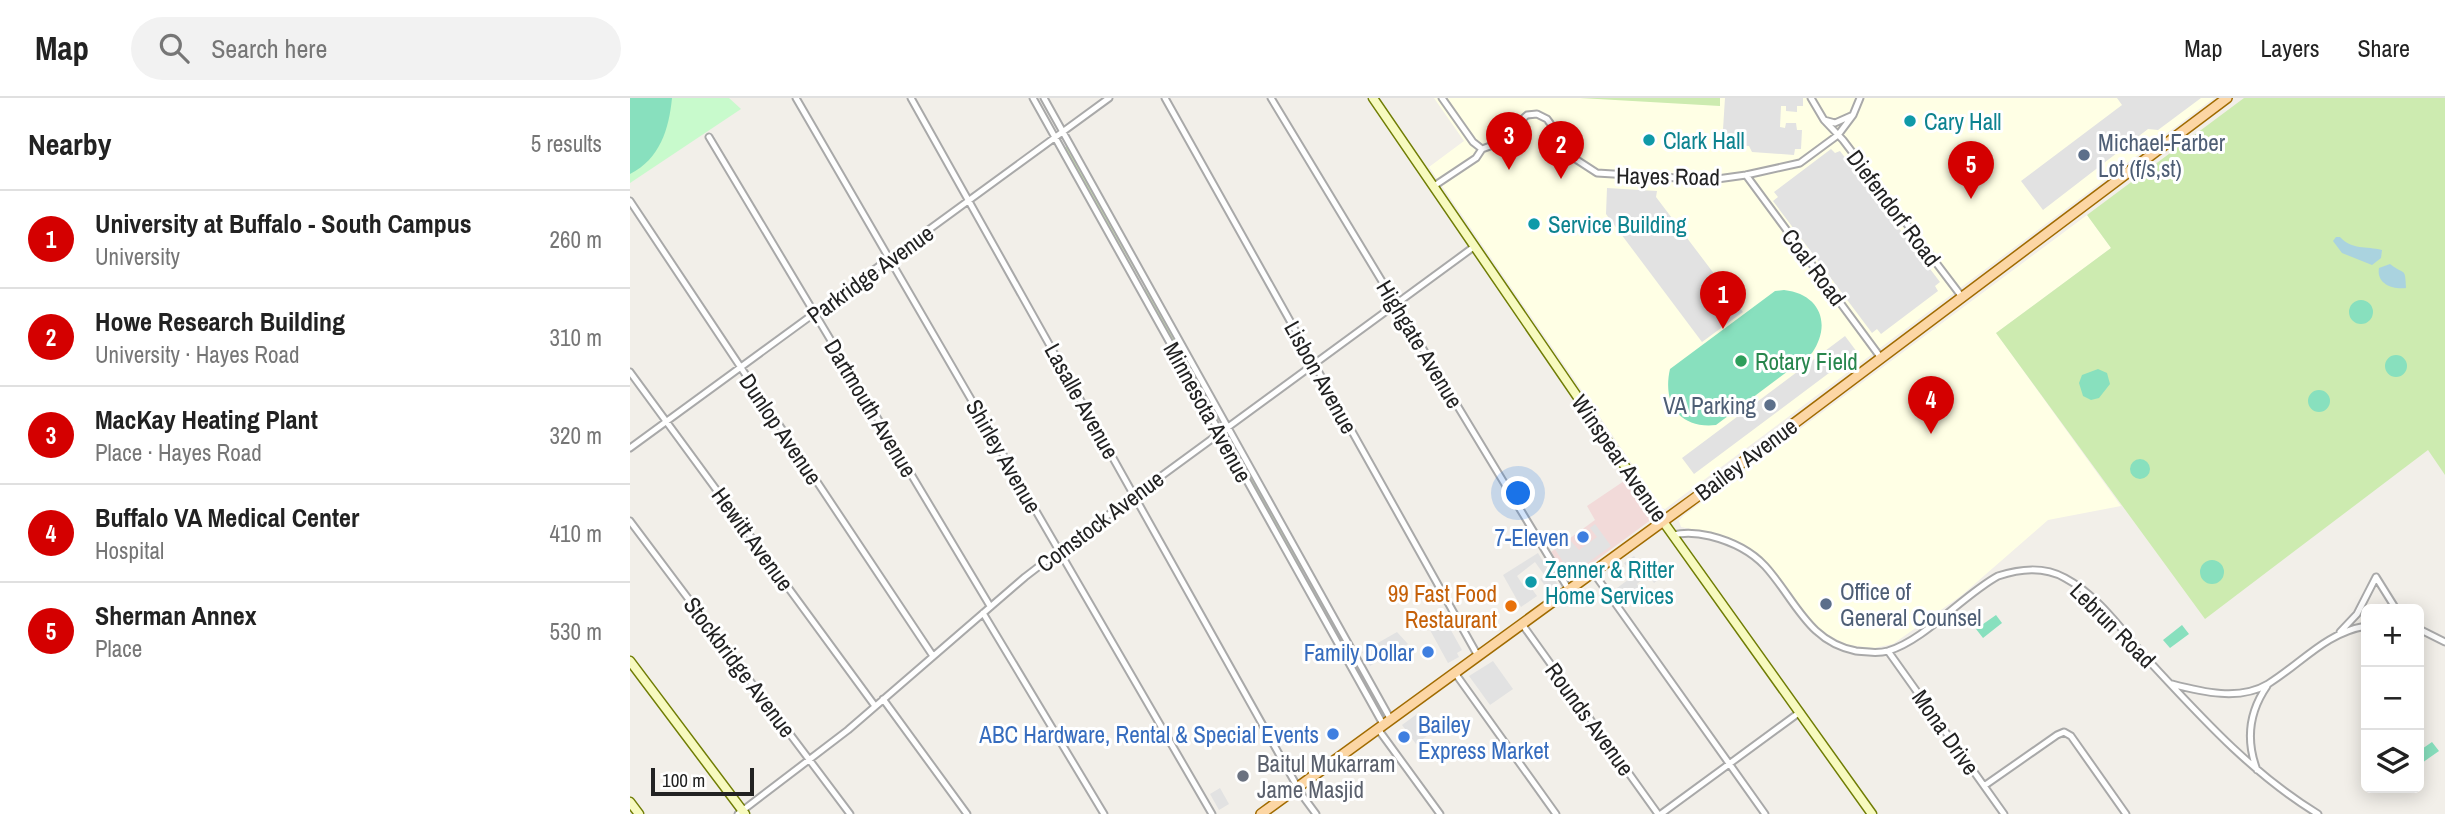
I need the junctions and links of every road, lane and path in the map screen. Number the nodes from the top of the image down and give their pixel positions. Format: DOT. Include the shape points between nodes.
graph roads {
  1 [pos="796,98"];
  2 [pos="911,98"];
  3 [pos="1033,98"];
  4 [pos="1044,98"];
  5 [pos="1109,98"];
  6 [pos="1165,98"];
  7 [pos="1271,98"];
  8 [pos="1373,98"];
  9 [pos="1442,98"];
  10 [pos="1811,98"];
  11 [pos="1860,98"];
  12 [pos="2227,98"];
  13 [pos="1853,115"];
  14 [pos="1824,120"];
  15 [pos="1063,131"];
  16 [pos="1838,135"];
  17 [pos="709,137"];
  18 [pos="1055,138"];
  19 [pos="1482,149"];
  20 [pos="1746,175"];
  21 [pos="1434,186"];
  22 [pos="630,201"];
  23 [pos="969,202"];
  24 [pos="1475,246"];
  25 [pos="890,259"];
  26 [pos="1146,281"];
  27 [pos="1138,286"];
  28 [pos="1962,297"];
  29 [pos="1396,304"];
  30 [pos="814,314"];
  31 [pos="1881,358"];
  32 [pos="1314,364"];
  33 [pos="740,367"];
  34 [pos="630,372"];
  35 [pos="666,421"];
  36 [pos="1228,426"];
  37 [pos="1220,432"];
  38 [pos="630,448"];
  39 [pos="1134,496"];
  40 [pos="630,521"];
  41 [pos="1663,521"];
  42 [pos="1673,535"];
  43 [pos="1058,551"];
  44 [pos="1594,572"];
  45 [pos="1310,573"];
  46 [pos="1301,578"];
  47 [pos="1569,590"];
  48 [pos="2362,604"];
  49 [pos="2393,604"];
  50 [pos="990,606"];
  51 [pos="2361,606"];
  52 [pos="983,613"];
  53 [pos="1522,624"];
  54 [pos="2361,628"];
  55 [pos="2424,632"];
  56 [pos="2337,635"];
  57 [pos="2445,642"];
  58 [pos="1888,651"];
  59 [pos="933,656"];
  60 [pos="1478,656"];
  61 [pos="630,661"];
  62 [pos="1455,673"];
  63 [pos="2171,684"];
  64 [pos="2269,684"];
  65 [pos="883,699"];
  66 [pos="875,706"];
  67 [pos="1800,712"];
  68 [pos="1384,725"];
  69 [pos="810,760"];
  70 [pos="1730,764"];
  71 [pos="2258,772"];
  72 [pos="1984,786"];
  73 [pos="1298,787"];
  74 [pos="630,802"];
  75 [pos="742,813"];
  76 [pos="639,814"];
  77 [pos="850,814"];
  78 [pos="967,814"];
  79 [pos="1104,814"];
  80 [pos="1212,814"];
  81 [pos="1261,814"];
  82 [pos="1316,814"];
  83 [pos="1440,814"];
  84 [pos="1556,814"];
  85 [pos="1660,814"];
  86 [pos="1765,814"];
  87 [pos="1872,814"];
  88 [pos="2004,814"];
  89 [pos="2126,814"];
  90 [pos="2318,814"];
  1 -- 25 [label="street, Shirley Avenue"];
  2 -- 23 [label="street, Lasalle Avenue"];
  3 -- 18 [label="street, Minnesota Avenue"];
  4 -- 15 [label="street, Minnesota Avenue"];
  5 -- 15 [label="street, Parkridge Avenue"];
  6 -- 32 [label="street, Lisbon Avenue"];
  7 -- 29 [label="street, Highgate Avenue"];
  8 -- 21 [label="street, Winspear Avenue"];
  9 -- 19 [label="street"];
  10 -- 14 [label="street, Diefendorf Road"];
  11 -- 13 [label="street, Hayes Road"];
  12 -- 28 [label="main road, Bailey Avenue"];
  13 -- 14 [label="street" via="1835,123"];
  13 -- 16 [label="street, Hayes Road"];
  14 -- 16 [label="street, Diefendorf Road"];
  15 -- 18 [label="street, Parkridge Avenue"];
  15 -- 26 [label="street, Minnesota Avenue"];
  16 -- 20 [label="street, Hayes Road" via="1800,163"];
  16 -- 28 [label="street, Diefendorf Road"];
  17 -- 30 [label="street, Dartmouth Avenue"];
  18 -- 23 [label="street, Parkridge Avenue"];
  18 -- 27 [label="street, Minnesota Avenue"];
  19 -- 20 [label="street, Hayes Road" via="1524,117 1537,114 1547,119 1577,160 1597,173 1697,180"];
  19 -- 21 [label="street"];
  20 -- 31 [label="street, Coal Road"];
  21 -- 24 [label="street, Winspear Avenue"];
  22 -- 33 [label="street, Dunlop Avenue"];
  23 -- 25 [label="street, Parkridge Avenue"];
  23 -- 39 [label="street, Lasalle Avenue"];
  24 -- 29 [label="street, Comstock Avenue"];
  24 -- 41 [label="street, Winspear Avenue"];
  25 -- 30 [label="street, Parkridge Avenue"];
  25 -- 43 [label="street, Shirley Avenue"];
  26 -- 27 [label="street"];
  26 -- 36 [label="street, Minnesota Avenue"];
  27 -- 37 [label="street, Minnesota Avenue"];
  28 -- 31 [label="main road, Bailey Avenue"];
  29 -- 32 [label="street, Comstock Avenue"];
  29 -- 47 [label="street, Highgate Avenue"];
  30 -- 33 [label="street, Parkridge Avenue"];
  30 -- 50 [label="street, Dartmouth Avenue"];
  31 -- 41 [label="main road, Bailey Avenue"];
  32 -- 36 [label="street, Comstock Avenue"];
  32 -- 60 [label="street, Lisbon Avenue"];
  33 -- 35 [label="street, Parkridge Avenue"];
  33 -- 59 [label="street, Dunlop Avenue"];
  34 -- 35 [label="street, Hewitt Avenue"];
  35 -- 38 [label="street, Parkridge Avenue"];
  35 -- 66 [label="street, Hewitt Avenue"];
  36 -- 37 [label="street, Comstock Avenue"];
  36 -- 45 [label="street, Minnesota Avenue"];
  37 -- 39 [label="street, Comstock Avenue"];
  37 -- 46 [label="street, Minnesota Avenue"];
  39 -- 43 [label="street, Comstock Avenue"];
  39 -- 73 [label="street, Lasalle Avenue"];
  40 -- 69 [label="street, Stockbridge Avenue"];
  41 -- 42 [label="street, Winspear Avenue"];
  41 -- 44 [label="main road, Bailey Avenue"];
  42 -- 58 [label="street" via="1693,532 1736,545 1765,567 1804,619 1826,639 1847,649"];
  42 -- 67 [label="street, Winspear Avenue"];
  43 -- 50 [label="street, Comstock Avenue"];
  43 -- 80 [label="street, Shirley Avenue"];
  44 -- 47 [label="main road, Bailey Avenue"];
  44 -- 70 [label="street"];
  45 -- 46 [label="street"];
  45 -- 68 [label="street, Minnesota Avenue"];
  46 -- 68 [label="street, Minnesota Avenue"];
  47 -- 53 [label="main road, Bailey Avenue"];
  48 -- 49 [label="street" via="2376,577"];
  50 -- 52 [label="street, Comstock Avenue"];
  51 -- 56 [label="street"];
  52 -- 59 [label="street, Comstock Avenue"];
  52 -- 79 [label="street"];
  53 -- 60 [label="main road, Bailey Avenue"];
  53 -- 85 [label="street, Rounds Avenue"];
  54 -- 56 [label="street"];
  55 -- 57 [label="street"];
  56 -- 64 [label="street"];
  58 -- 63 [label="street, Lebrun Road" via="1921,633 1998,576 2042,570 2063,576 2089,594"];
  58 -- 72 [label="street, Mona Drive"];
  59 -- 65 [label="street, Comstock Avenue"];
  60 -- 62 [label="main road, Bailey Avenue"];
  61 -- 75 [label="street"];
  62 -- 68 [label="main road, Bailey Avenue"];
  62 -- 84 [label="street"];
  63 -- 64 [label="street" via="2222,694"];
  63 -- 71 [label="street, Lebrun Road"];
  64 -- 71 [label="street" via="2255,707 2250,731"];
  65 -- 66 [label="street, Comstock Avenue"];
  65 -- 78 [label="street"];
  66 -- 69 [label="street, Comstock Avenue"];
  67 -- 70 [label="street"];
  67 -- 87 [label="street, Winspear Avenue"];
  68 -- 73 [label="main road, Bailey Avenue"];
  68 -- 83 [label="street, Minnesota Avenue"];
  69 -- 75 [label="street, Comstock Avenue"];
  69 -- 77 [label="street, Stockbridge Avenue"];
  70 -- 85 [label="street"];
  70 -- 86 [label="street"];
  71 -- 90 [label="street, Lebrun Road"];
  72 -- 88 [label="street, Mona Drive"];
  72 -- 89 [label="street" via="2064,732"];
  73 -- 81 [label="main road, Bailey Avenue"];
  73 -- 82 [label="street, Lasalle Avenue"];
  74 -- 76 [label="street"];
}
